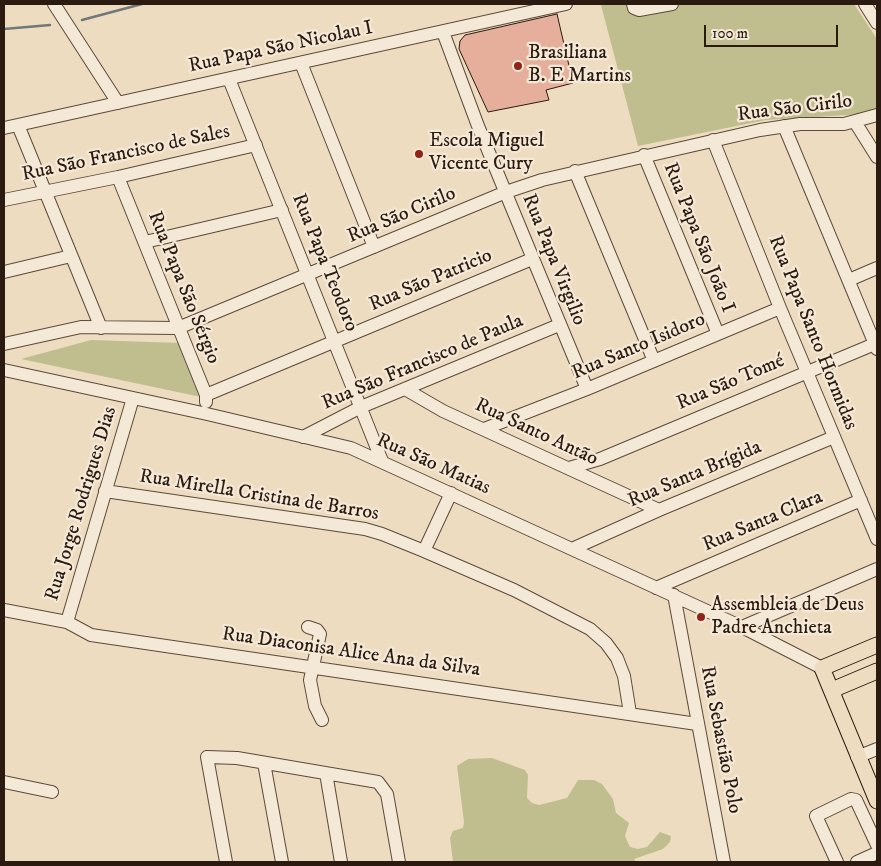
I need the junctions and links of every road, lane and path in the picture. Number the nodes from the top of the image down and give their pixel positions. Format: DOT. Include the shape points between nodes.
graph roads {
  1 [pos="54,4"];
  2 [pos="566,4"];
  3 [pos="633,4"];
  4 [pos="672,4"];
  5 [pos="865,4"];
  6 [pos="877,23"];
  7 [pos="443,32"];
  8 [pos="301,63"];
  9 [pos="229,79"];
  10 [pos="118,103"];
  11 [pos="877,115"];
  12 [pos="855,122"];
  13 [pos="18,125"];
  14 [pos="784,126"];
  15 [pos="4,128"];
  16 [pos="713,140"];
  17 [pos="256,145"];
  18 [pos="644,155"];
  19 [pos="877,157"];
  20 [pos="575,171"];
  21 [pos="118,177"];
  22 [pos="46,190"];
  23 [pos="506,192"];
  24 [pos="4,200"];
  25 [pos="282,210"];
  26 [pos="145,242"];
  27 [pos="374,247"];
  28 [pos="71,256"];
  29 [pos="532,259"];
  30 [pos="877,268"];
  31 [pos="4,272"];
  32 [pos="308,275"];
  33 [pos="849,280"];
  34 [pos="780,308"];
  35 [pos="559,325"];
  36 [pos="100,328"];
  37 [pos="178,328"];
  38 [pos="718,334"];
  39 [pos="336,342"];
  40 [pos="4,344"];
  41 [pos="877,345"];
  42 [pos="654,361"];
  43 [pos="4,370"];
  44 [pos="808,371"];
  45 [pos="424,381"];
  46 [pos="587,389"];
  47 [pos="405,390"];
  48 [pos="206,395"];
  49 [pos="133,398"];
  50 [pos="426,403"];
  51 [pos="361,406"];
  52 [pos="207,414"];
  53 [pos="511,418"];
  54 [pos="484,428"];
  55 [pos="303,437"];
  56 [pos="834,437"];
  57 [pos="505,439"];
  58 [pos="600,459"];
  59 [pos="382,461"];
  60 [pos="569,468"];
  61 [pos="592,479"];
  62 [pos="105,491"];
  63 [pos="451,493"];
  64 [pos="629,498"];
  65 [pos="861,500"];
  66 [pos="658,510"];
  67 [pos="633,521"];
  68 [pos="877,539"];
  69 [pos="572,549"];
  70 [pos="424,551"];
  71 [pos="877,569"];
  72 [pos="681,578"];
  73 [pos="656,588"];
  74 [pos="674,595"];
  75 [pos="4,610"];
  76 [pos="770,614"];
  77 [pos="67,622"];
  78 [pos="742,626"];
  79 [pos="308,627"];
  80 [pos="755,634"];
  81 [pos="877,645"];
  82 [pos="313,667"];
  83 [pos="822,668"];
  84 [pos="877,671"];
  85 [pos="832,690"];
  86 [pos="630,713"];
  87 [pos="322,720"];
  88 [pos="697,724"];
  89 [pos="877,749"];
  90 [pos="858,757"];
  91 [pos="264,763"];
  92 [pos="326,773"];
  93 [pos="4,782"];
  94 [pos="52,792"];
  95 [pos="877,801"];
  96 [pos="874,831"];
  97 [pos="877,845"];
  98 [pos="877,853"];
  99 [pos="226,862"];
  100 [pos="282,862"];
  101 [pos="342,862"];
  102 [pos="399,862"];
  103 [pos="724,862"];
  104 [pos="837,862"];
  105 [pos="857,862"];
  1 -- 10 [label="street"];
  2 -- 7 [label="street, Rua Papa São Nicolau I"];
  3 -- 4 [label="street" via="639,10"];
  5 -- 6 [label="street"];
  7 -- 8 [label="street, Rua Papa São Nicolau I"];
  7 -- 23 [label="street, Rua Papa Virgilio"];
  8 -- 9 [label="street, Rua Papa São Nicolau I"];
  8 -- 27 [label="street"];
  9 -- 10 [label="street, Rua Papa São Nicolau I"];
  9 -- 17 [label="street, Rua Papa Teodoro"];
  10 -- 13 [label="street, Rua Papa São Nicolau I"];
  11 -- 12 [label="street, Rua São Cirilo"];
  12 -- 14 [label="street, Rua São Cirilo"];
  12 -- 19 [label="street"];
  13 -- 15 [label="street, Rua Papa São Nicolau I"];
  13 -- 22 [label="street"];
  14 -- 16 [label="street, Rua São Cirilo"];
  14 -- 33 [label="street"];
  16 -- 18 [label="street, Rua São Cirilo"];
  16 -- 34 [label="street, Rua Papa Santo Hormidas"];
  17 -- 21 [label="street, Rua São Francisco de Sales"];
  17 -- 25 [label="street, Rua Papa Teodoro"];
  18 -- 20 [label="street, Rua São Cirilo"];
  18 -- 38 [label="street, Rua Papa São João I"];
  20 -- 23 [label="street, Rua São Cirilo"];
  20 -- 42 [label="street"];
  21 -- 22 [label="street, Rua São Francisco de Sales"];
  21 -- 26 [label="street, Rua Papa São Sérgio"];
  22 -- 24 [label="street, Rua São Francisco de Sales"];
  22 -- 28 [label="street"];
  23 -- 27 [label="street, Rua São Cirilo"];
  23 -- 29 [label="street, Rua Papa Virgilio"];
  25 -- 26 [label="street"];
  25 -- 32 [label="street, Rua Papa Teodoro"];
  26 -- 37 [label="street, Rua Papa São Sérgio"];
  27 -- 32 [label="street, Rua São Cirilo"];
  28 -- 31 [label="street"];
  28 -- 36 [label="street"];
  29 -- 35 [label="street, Rua Papa Virgilio"];
  29 -- 39 [label="street, Rua São Patricio"];
  30 -- 33 [label="street"];
  32 -- 37 [label="street, Rua São Cirilo"];
  32 -- 39 [label="street, Rua Papa Teodoro"];
  33 -- 41 [label="street"];
  34 -- 38 [label="street, Rua Santo Isidoro"];
  34 -- 44 [label="street, Rua Papa Santo Hormidas"];
  35 -- 45 [label="street, Rua São Francisco de Paula"];
  35 -- 46 [label="street, Rua Papa Virgilio"];
  36 -- 37 [label="street, Rua São Cirilo"];
  36 -- 40 [label="street, Rua São Cirilo" via="81,327"];
  37 -- 48 [label="street, Rua Papa São Sérgio"];
  38 -- 42 [label="street, Rua Santo Isidoro"];
  39 -- 48 [label="street, Rua São Patricio"];
  39 -- 51 [label="street, Rua Papa Teodoro"];
  41 -- 44 [label="street, Rua São Tomé"];
  42 -- 46 [label="street, Rua Santo Isidoro"];
  43 -- 49 [label="street, Rua São Matias"];
  44 -- 56 [label="street, Rua Papa Santo Hormidas"];
  44 -- 58 [label="street, Rua São Tomé"];
  45 -- 47 [label="street, Rua São Francisco de Paula"];
  45 -- 50 [label="street"];
  46 -- 53 [label="street, Rua Santo Isidoro"];
  47 -- 50 [label="street, Rua Santo Antão"];
  47 -- 51 [label="street, Rua São Francisco de Paula"];
  48 -- 52 [label="street, Rua Papa São Sérgio"];
  49 -- 52 [label="street, Rua São Matias"];
  49 -- 62 [label="street, Rua Jorge Rodrigues Dias"];
  50 -- 54 [label="street, Rua Santo Antão"];
  51 -- 55 [label="street, Rua São Francisco de Paula"];
  51 -- 59 [label="street, Rua Papa Teodoro"];
  52 -- 55 [label="street, Rua São Matias"];
  53 -- 54 [label="street, Rua Santo Isidoro"];
  53 -- 57 [label="street"];
  54 -- 57 [label="street, Rua Santo Antão"];
  55 -- 59 [label="street, Rua São Matias" via="351,448"];
  56 -- 65 [label="street, Rua Papa Santo Hormidas"];
  56 -- 66 [label="street, Rua Santa Brígida"];
  57 -- 60 [label="street, Rua Santo Antão"];
  58 -- 60 [label="street, Rua São Tomé"];
  58 -- 61 [label="street"];
  59 -- 63 [label="street, Rua São Matias"];
  60 -- 61 [label="street, Rua Santo Antão"];
  61 -- 64 [label="street, Rua Santo Antão"];
  62 -- 70 [label="street, Rua Mirella Cristina de Barros" via="365,529"];
  62 -- 77 [label="street, Rua Jorge Rodrigues Dias"];
  63 -- 69 [label="street, Rua São Matias"];
  63 -- 70 [label="street"];
  64 -- 66 [label="street, Rua Santo Antão"];
  64 -- 67 [label="street"];
  65 -- 68 [label="street, Rua Papa Santo Hormidas"];
  65 -- 72 [label="street, Rua Santa Clara"];
  66 -- 67 [label="street, Rua Santa Brígida"];
  67 -- 69 [label="street, Rua Santa Brígida"];
  69 -- 73 [label="street, Rua São Matias"];
  70 -- 86 [label="street, Rua Mirella Cristina de Barros" via="514,590 590,629 616,658 624,676"];
  71 -- 76 [label="street"];
  72 -- 73 [label="street, Rua Santa Clara"];
  72 -- 74 [label="street"];
  73 -- 74 [label="street, Rua São Matias"];
  74 -- 78 [label="street, Rua São Matias"];
  74 -- 88 [label="street, Rua Sebastião Polo"];
  75 -- 77 [label="street, Rua Diaconisa Alice Ana da Silva"];
  76 -- 78 [label="street"];
  76 -- 80 [label="street"];
  77 -- 82 [label="street, Rua Diaconisa Alice Ana da Silva" via="92,635"];
  78 -- 80 [label="street, Rua São Matias"];
  79 -- 82 [label="street" via="320,634"];
  80 -- 83 [label="street, Rua São Matias"];
  81 -- 83 [label="main road"];
  82 -- 86 [label="street, Rua Diaconisa Alice Ana da Silva"];
  82 -- 87 [label="street" via="310,680 316,710"];
  83 -- 85 [label="main road"];
  84 -- 85 [label="main road"];
  85 -- 90 [label="main road"];
  86 -- 88 [label="street, Rua Diaconisa Alice Ana da Silva"];
  88 -- 103 [label="street, Rua Sebastião Polo"];
  89 -- 90 [label="street"];
  90 -- 95 [label="main road"];
  91 -- 92 [label="street"];
  91 -- 99 [label="street" via="207,757"];
  91 -- 100 [label="street"];
  92 -- 101 [label="street"];
  92 -- 102 [label="street" via="378,782 387,794"];
  93 -- 94 [label="street"];
  96 -- 97 [label="street"];
  96 -- 104 [label="street" via="855,799 818,814 816,818"];
  98 -- 105 [label="street"];
}
